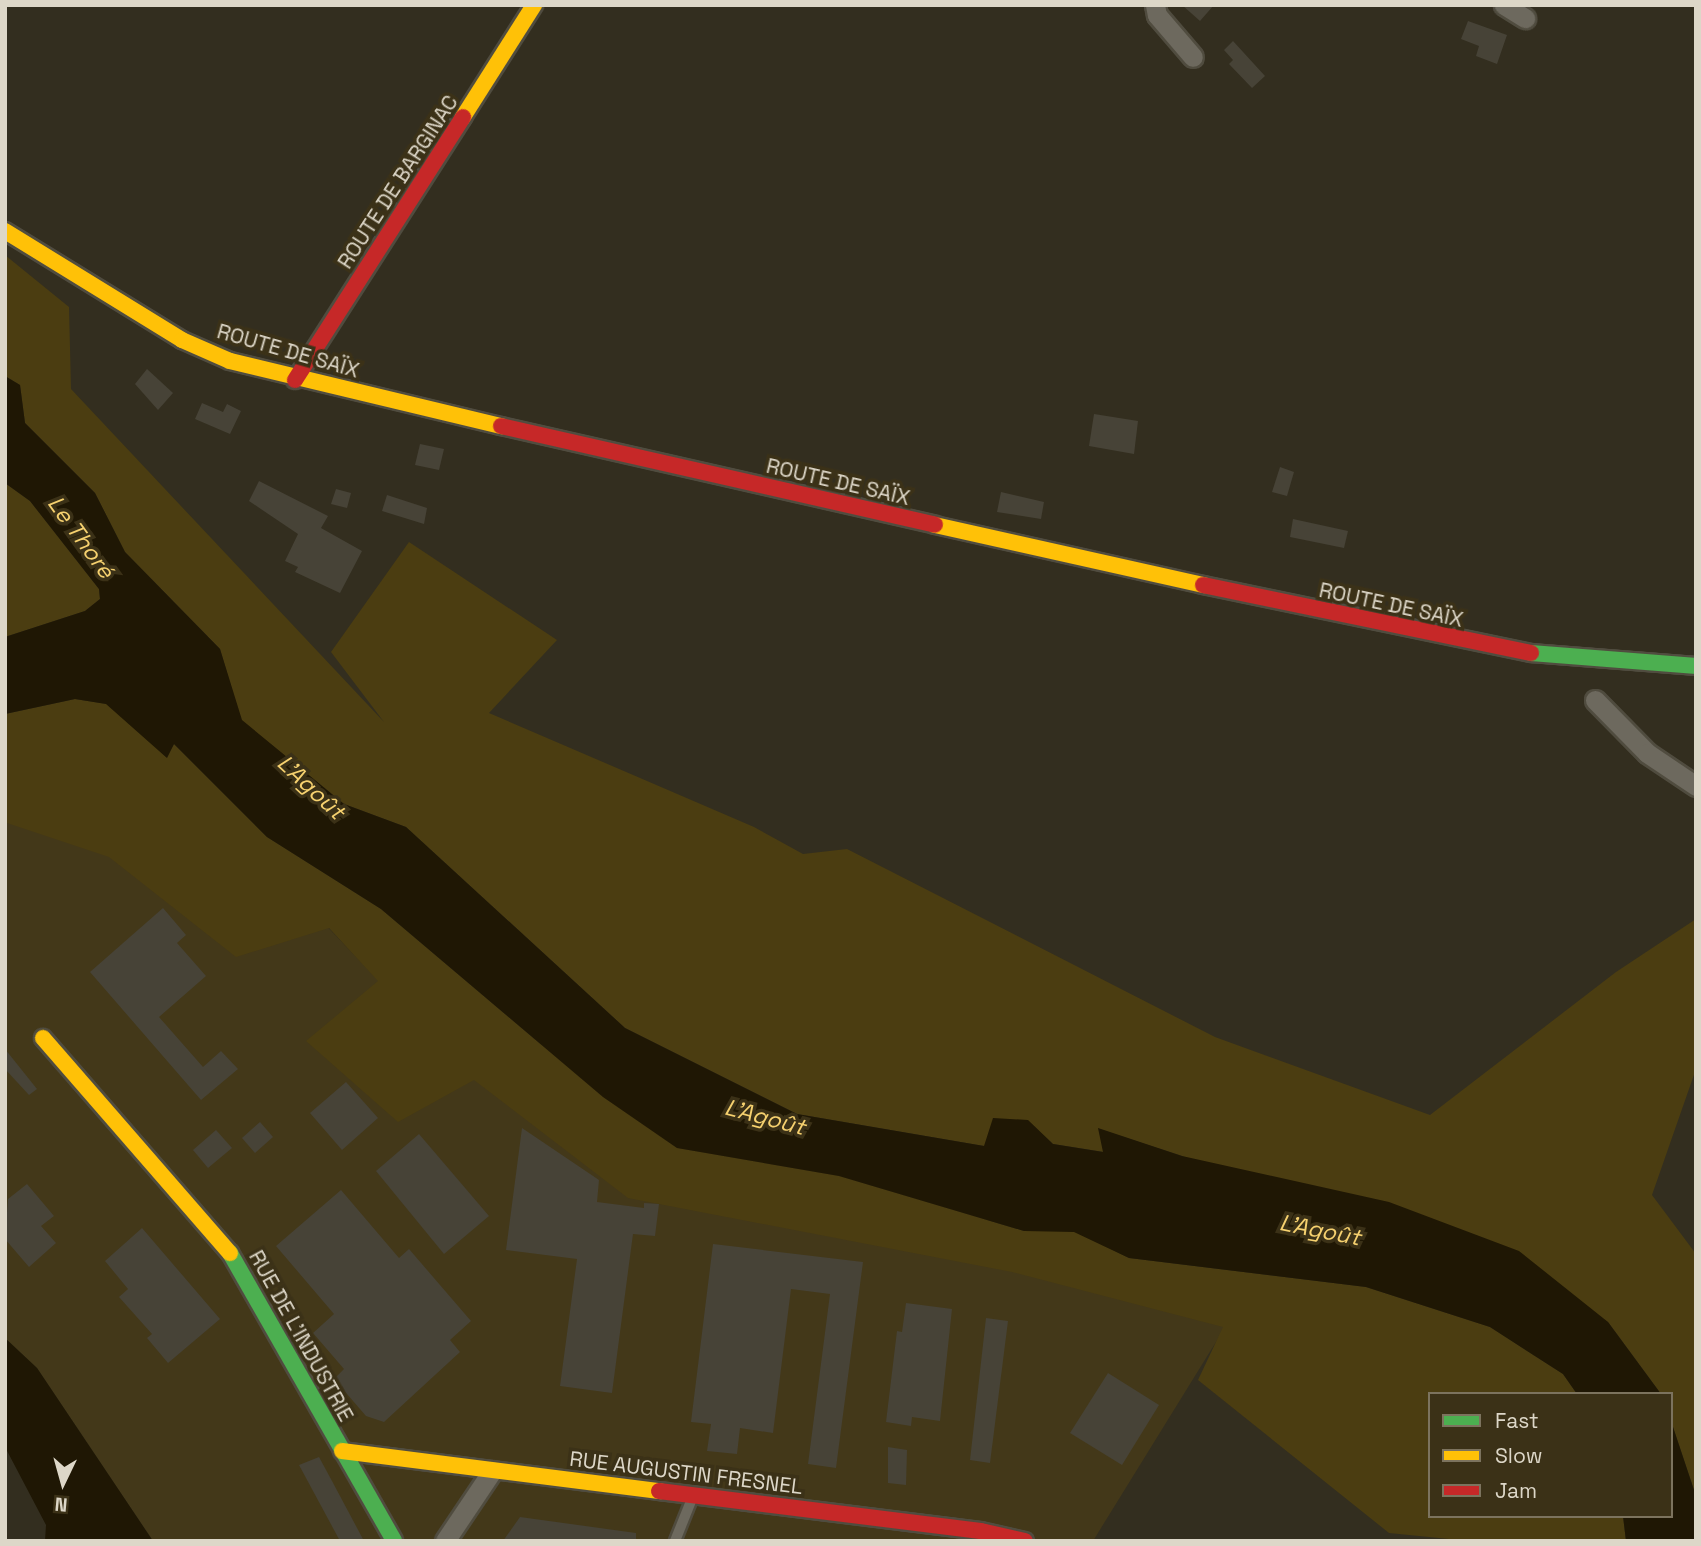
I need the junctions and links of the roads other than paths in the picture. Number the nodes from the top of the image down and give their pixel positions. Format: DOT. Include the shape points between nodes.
graph roads {
  1 [pos="534,5"];
  2 [pos="1154,5"];
  3 [pos="1504,5"];
  4 [pos="1524,18"];
  5 [pos="1193,57"];
  6 [pos="5,231"];
  7 [pos="295,380"];
  8 [pos="1696,666"];
  9 [pos="1595,700"];
  10 [pos="1696,786"];
  11 [pos="43,1038"];
  12 [pos="342,1451"];
  13 [pos="492,1471"];
  14 [pos="694,1495"];
  15 [pos="394,1541"];
  16 [pos="445,1541"];
  17 [pos="675,1541"];
  18 [pos="1026,1541"];
  1 -- 7 [label="street, ROUTE DE BARGINAC"];
  2 -- 5 [label="street" via="1157,15"];
  3 -- 4 [label="street"];
  6 -- 7 [label="street, ROUTE DE SAÏX" via="182,340 230,361"];
  7 -- 8 [label="street, ROUTE DE SAÏX" via="1388,627 1529,653"];
  9 -- 10 [label="street" via="1647,752"];
  11 -- 12 [label="street, RUE DE L'INDUSTRIE" via="234,1257"];
  12 -- 13 [label="street, RUE AUGUSTIN FRESNEL"];
  12 -- 15 [label="street, RUE DE L'INDUSTRIE"];
  13 -- 14 [label="street, RUE AUGUSTIN FRESNEL"];
  13 -- 16 [label="street"];
  14 -- 17 [label="lane"];
  14 -- 18 [label="street, RUE AUGUSTIN FRESNEL" via="981,1531"];
}
